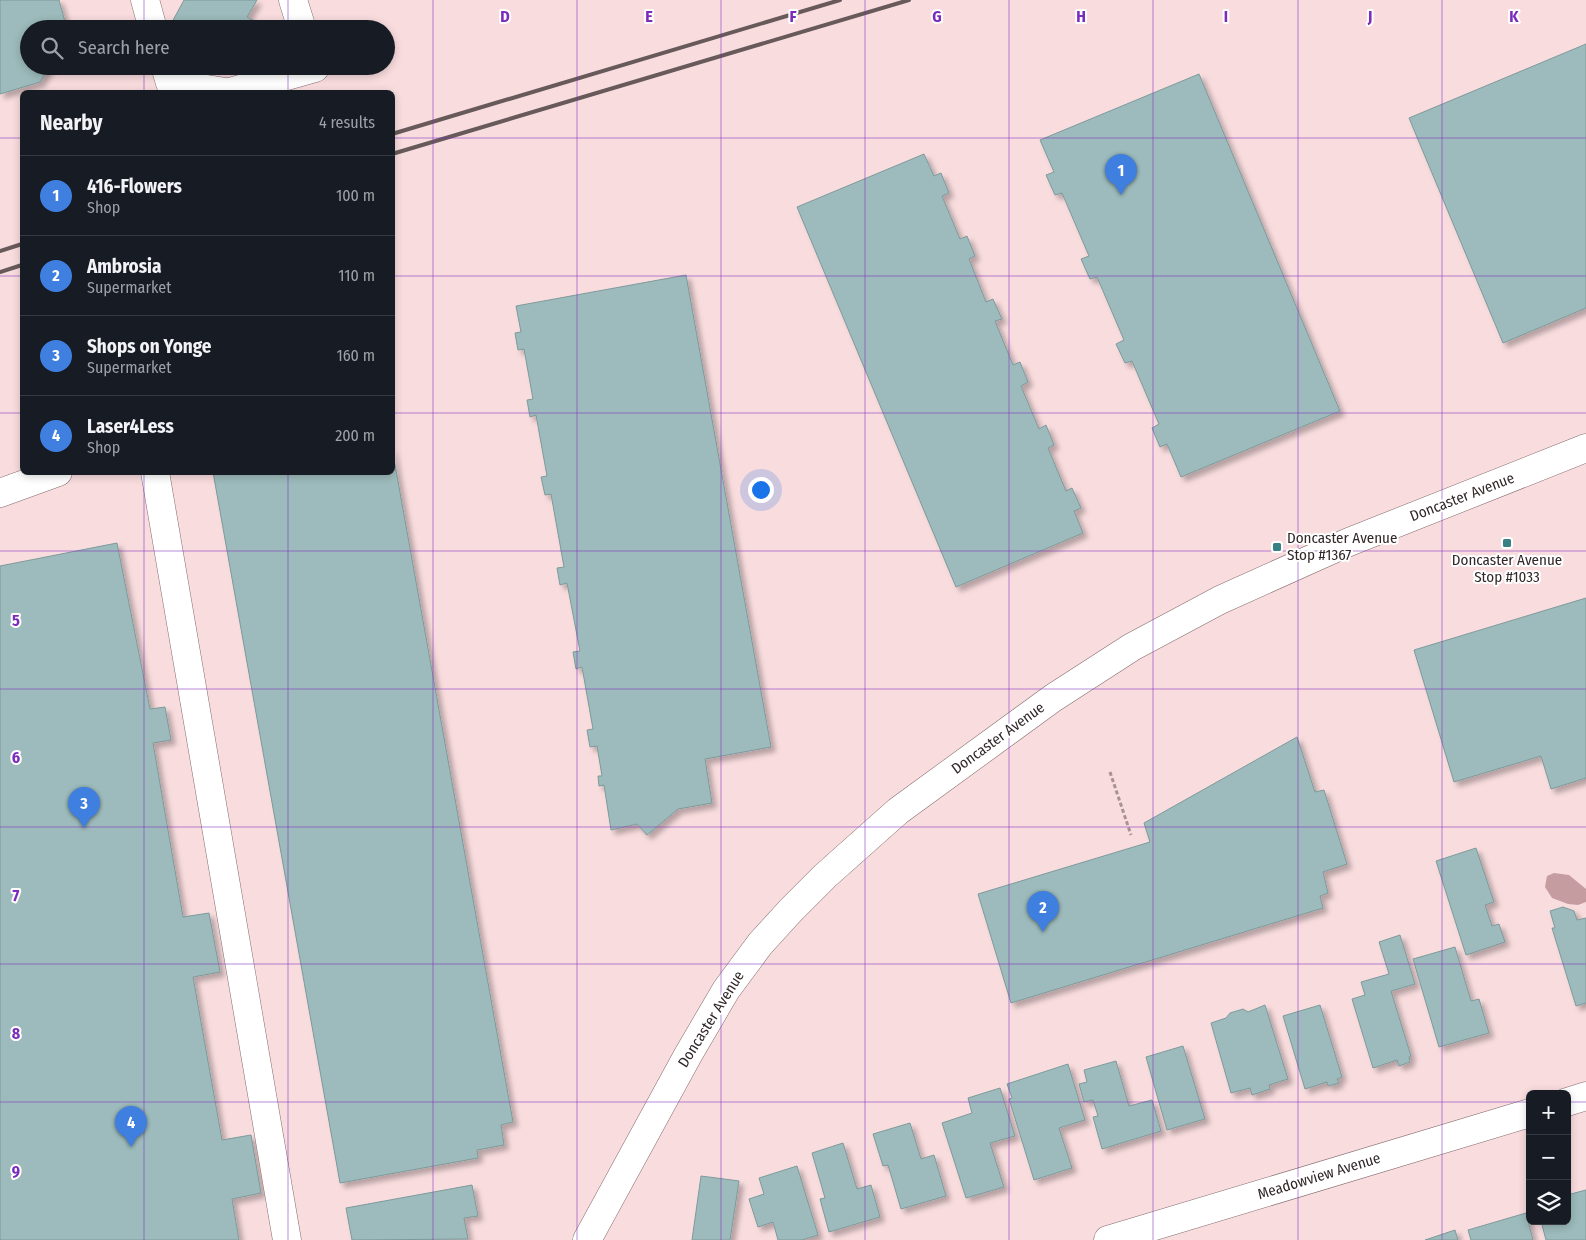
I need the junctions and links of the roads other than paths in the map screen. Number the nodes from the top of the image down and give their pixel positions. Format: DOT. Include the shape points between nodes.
graph roads {
  1 [pos="145,0"];
  2 [pos="293,0"];
  3 [pos="151,20"];
  4 [pos="299,20"];
  5 [pos="167,75"];
  6 [pos="290,75"];
  7 [pos="213,90"];
  8 [pos="237,90"];
  9 [pos="1586,448"];
  10 [pos="50,475"];
  11 [pos="156,475"];
  12 [pos="0,493"];
  13 [pos="1586,1096"];
  14 [pos="1571,1101"];
  15 [pos="1526,1114"];
  16 [pos="287,1240"];
  17 [pos="587,1240"];
  18 [pos="1108,1240"];
  1 -- 3 [label="street"];
  2 -- 4 [label="street"];
  5 -- 7 [label="street" via="170,83"];
  6 -- 8 [label="street"];
  9 -- 17 [label="street, Doncaster Avenue" via="1348,542 1220,600 1132,647 1053,698 898,811 811,889 760,944 726,990"];
  10 -- 12 [label="street"];
  11 -- 16 [label="street"];
  13 -- 14 [label="street"];
  15 -- 18 [label="street, Meadowview Avenue"];
}
